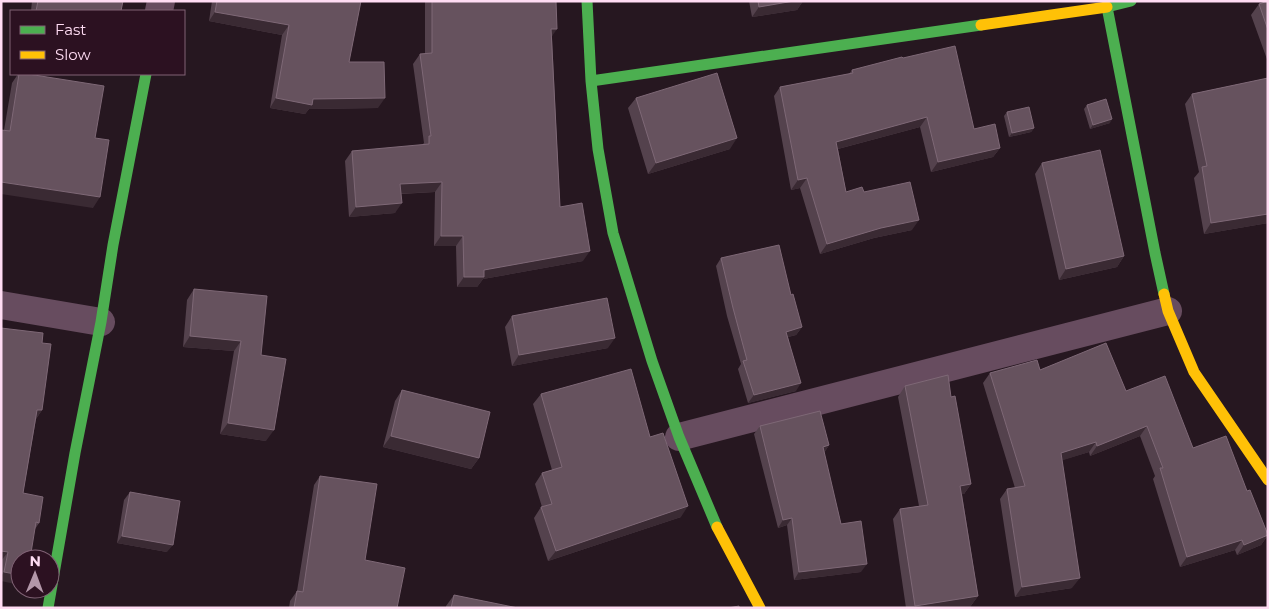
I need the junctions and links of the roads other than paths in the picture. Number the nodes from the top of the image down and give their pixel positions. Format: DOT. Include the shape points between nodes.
graph roads {
  1 [pos="587,1"];
  2 [pos="1132,1"];
  3 [pos="1107,7"];
  4 [pos="146,75"];
  5 [pos="591,81"];
  6 [pos="1,305"];
  7 [pos="1168,311"];
  8 [pos="101,322"];
  9 [pos="679,437"];
  10 [pos="1268,480"];
  11 [pos="48,608"];
  12 [pos="760,608"];
  1 -- 5 [label="street"];
  2 -- 3 [label="street"];
  3 -- 5 [label="street"];
  3 -- 7 [label="street"];
  4 -- 8 [label="street"];
  5 -- 9 [label="street" via="598,149 614,233 652,361"];
  6 -- 8 [label="street"];
  7 -- 9 [label="street"];
  7 -- 10 [label="street" via="1194,372"];
  8 -- 11 [label="street"];
  9 -- 12 [label="street" via="720,534"];
}
